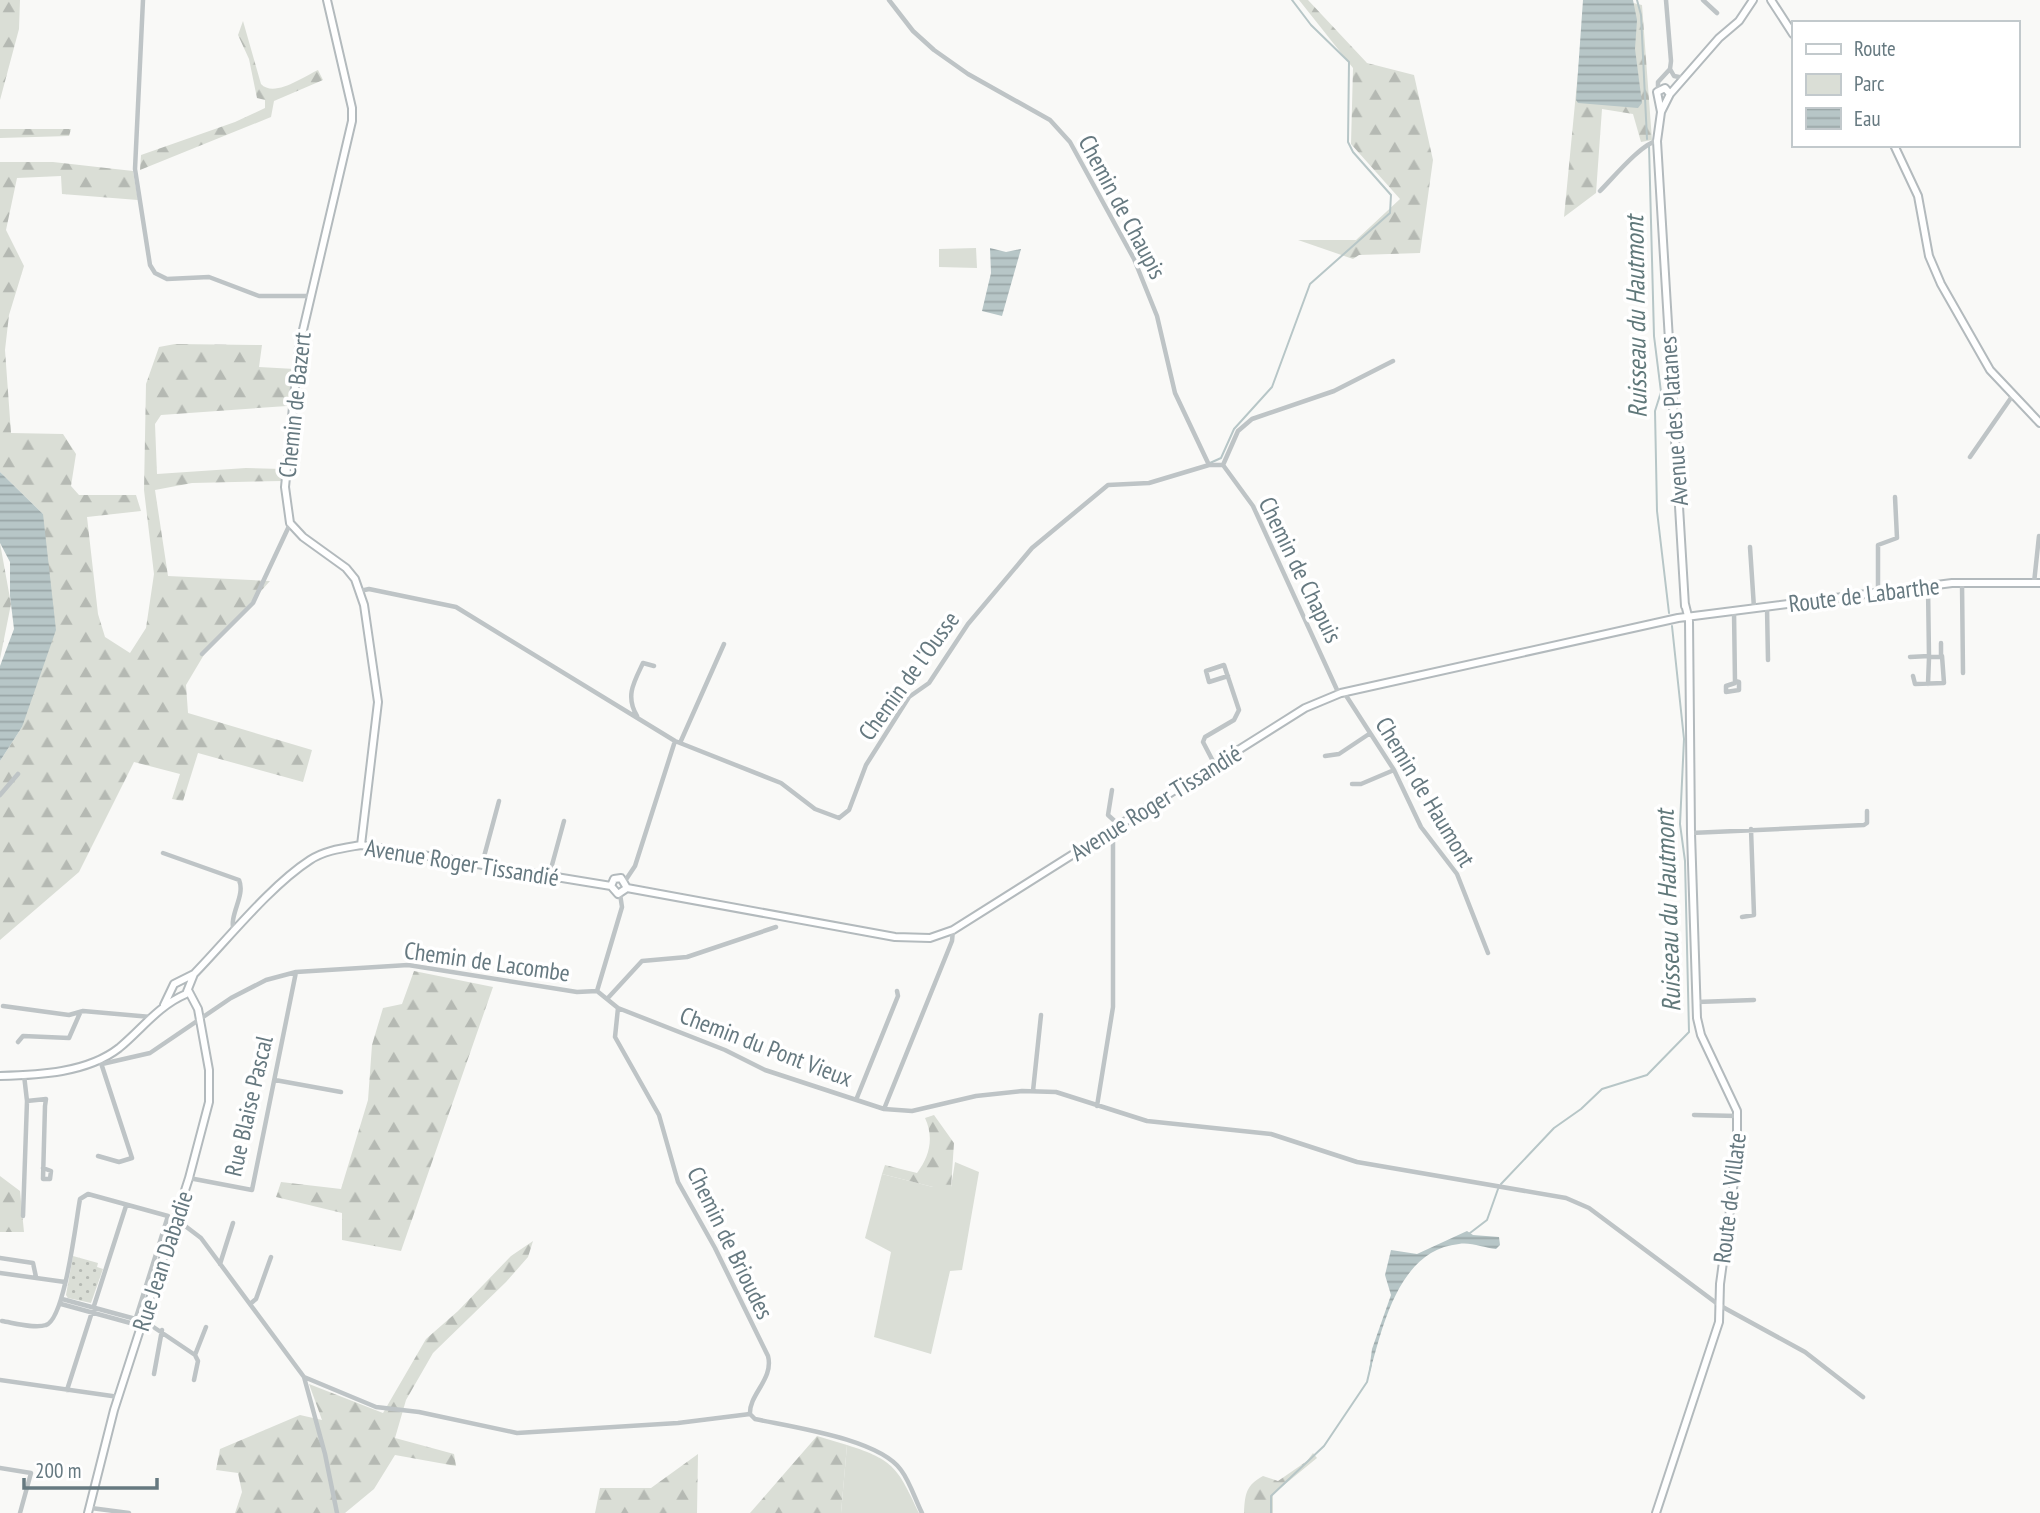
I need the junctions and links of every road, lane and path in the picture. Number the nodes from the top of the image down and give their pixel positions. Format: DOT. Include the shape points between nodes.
graph roads {
  1 [pos="143,0"];
  2 [pos="327,0"];
  3 [pos="889,0"];
  4 [pos="1666,0"];
  5 [pos="1703,0"];
  6 [pos="1754,0"];
  7 [pos="1771,0"];
  8 [pos="1717,13"];
  9 [pos="1792,32"];
  10 [pos="1670,69"];
  11 [pos="1685,78"];
  12 [pos="1665,91"];
  13 [pos="1658,100"];
  14 [pos="1667,102"];
  15 [pos="1661,112"];
  16 [pos="1657,141"];
  17 [pos="1895,147"];
  18 [pos="1600,191"];
  19 [pos="310,296"];
  20 [pos="1393,361"];
  21 [pos="2013,395"];
  22 [pos="2040,422"];
  23 [pos="1970,457"];
  24 [pos="1209,465"];
  25 [pos="1223,465"];
  26 [pos="1895,497"];
  27 [pos="290,523"];
  28 [pos="2039,536"];
  29 [pos="1750,547"];
  30 [pos="353,577"];
  31 [pos="1962,583"];
  32 [pos="2037,583"];
  33 [pos="1928,586"];
  34 [pos="369,589"];
  35 [pos="360,591"];
  36 [pos="1878,593"];
  37 [pos="1767,607"];
  38 [pos="1754,608"];
  39 [pos="1734,611"];
  40 [pos="1685,617"];
  41 [pos="1941,643"];
  42 [pos="724,644"];
  43 [pos="202,654"];
  44 [pos="1942,656"];
  45 [pos="1910,657"];
  46 [pos="1929,657"];
  47 [pos="1768,660"];
  48 [pos="654,666"];
  49 [pos="1963,673"];
  50 [pos="1228,676"];
  51 [pos="1913,676"];
  52 [pos="1735,681"];
  53 [pos="1928,684"];
  54 [pos="1340,693"];
  55 [pos="638,718"];
  56 [pos="1369,734"];
  57 [pos="678,742"];
  58 [pos="1325,757"];
  59 [pos="1215,765"];
  60 [pos="1394,770"];
  61 [pos="18,774"];
  62 [pos="1352,784"];
  63 [pos="1112,790"];
  64 [pos="0,795"];
  65 [pos="499,802"];
  66 [pos="1867,811"];
  67 [pos="564,821"];
  68 [pos="1120,826"];
  69 [pos="1751,829"];
  70 [pos="1111,832"];
  71 [pos="1691,833"];
  72 [pos="361,845"];
  73 [pos="163,853"];
  74 [pos="482,864"];
  75 [pos="549,876"];
  76 [pos="626,884"];
  77 [pos="611,886"];
  78 [pos="620,894"];
  79 [pos="1742,917"];
  80 [pos="776,927"];
  81 [pos="953,930"];
  82 [pos="234,933"];
  83 [pos="1488,953"];
  84 [pos="296,972"];
  85 [pos="194,974"];
  86 [pos="181,981"];
  87 [pos="173,989"];
  88 [pos="597,990"];
  89 [pos="897,991"];
  90 [pos="185,992"];
  91 [pos="607,999"];
  92 [pos="1754,1000"];
  93 [pos="1696,1002"];
  94 [pos="164,1005"];
  95 [pos="3,1006"];
  96 [pos="618,1008"];
  97 [pos="80,1012"];
  98 [pos="1041,1015"];
  99 [pos="151,1017"];
  100 [pos="200,1020"];
  101 [pos="18,1042"];
  102 [pos="100,1062"];
  103 [pos="0,1076"];
  104 [pos="24,1076"];
  105 [pos="275,1080"];
  106 [pos="1033,1091"];
  107 [pos="341,1092"];
  108 [pos="27,1101"];
  109 [pos="856,1101"];
  110 [pos="1097,1106"];
  111 [pos="884,1109"];
  112 [pos="1694,1115"];
  113 [pos="1738,1116"];
  114 [pos="98,1156"];
  115 [pos="43,1168"];
  116 [pos="190,1178"];
  117 [pos="126,1206"];
  118 [pos="23,1216"];
  119 [pos="176,1219"];
  120 [pos="233,1223"];
  121 [pos="271,1257"];
  122 [pos="0,1258"];
  123 [pos="220,1265"];
  124 [pos="0,1273"];
  125 [pos="36,1278"];
  126 [pos="65,1282"];
  127 [pos="61,1302"];
  128 [pos="250,1304"];
  129 [pos="1719,1305"];
  130 [pos="94,1310"];
  131 [pos="2,1321"];
  132 [pos="139,1322"];
  133 [pos="206,1326"];
  134 [pos="162,1331"];
  135 [pos="195,1354"];
  136 [pos="154,1374"];
  137 [pos="304,1377"];
  138 [pos="0,1380"];
  139 [pos="194,1380"];
  140 [pos="67,1390"];
  141 [pos="119,1396"];
  142 [pos="1863,1397"];
  143 [pos="750,1415"];
  144 [pos="0,1468"];
  145 [pos="89,1510"];
  146 [pos="20,1513"];
  147 [pos="129,1513"];
  148 [pos="337,1513"];
  149 [pos="922,1513"];
  150 [pos="1656,1513"];
  1 -- 19 [label="street" via="135,169 150,265 160,277 209,277 259,296"];
  2 -- 19 [label="street, Chemin de Bazert" via="352,121"];
  3 -- 24 [label="street, Chemin de Chaupis" via="934,50 1050,120 1070,142 1134,258 1157,317 1175,393"];
  4 -- 10 [label="street"];
  5 -- 8 [label="street"];
  6 -- 11 [label="street"];
  7 -- 9 [label="street"];
  10 -- 11 [label="street" via="1674,76"];
  10 -- 12 [label="street" via="1665,74"];
  11 -- 12 [label="street"];
  12 -- 13 [label="street, Avenue des Platanes"];
  12 -- 14 [label="street, Avenue des Platanes"];
  13 -- 14 [label="street"];
  13 -- 15 [label="street, Avenue des Platanes"];
  14 -- 15 [label="street, Avenue des Platanes"];
  15 -- 16 [label="street, Avenue des Platanes"];
  16 -- 18 [label="street" via="1644,145"];
  16 -- 40 [label="street, Avenue des Platanes"];
  17 -- 21 [label="street" via="1918,195 1936,274 1985,362"];
  19 -- 27 [label="street, Chemin de Bazert" via="299,347 286,463"];
  20 -- 25 [label="street" via="1334,391 1248,422 1234,438"];
  21 -- 22 [label="street"];
  21 -- 23 [label="street"];
  24 -- 25 [label="street, Chemin de l'Ousse"];
  24 -- 57 [label="street, Chemin de l'Ousse" via="1149,483 1108,485 1032,548 968,624 929,683 909,697 866,765 849,810 838,818 815,810 781,783"];
  25 -- 54 [label="street, Chemin de Chapuis" via="1252,506"];
  26 -- 36 [label="street" via="1897,538 1878,545"];
  27 -- 30 [label="street"];
  27 -- 43 [label="street" via="253,603"];
  28 -- 32 [label="street"];
  29 -- 38 [label="street"];
  30 -- 34 [label="street, Chemin de l'Ousse"];
  30 -- 35 [label="street"];
  31 -- 32 [label="street, Route de Labarthe"];
  31 -- 33 [label="street, Route de Labarthe"];
  31 -- 49 [label="street"];
  33 -- 36 [label="street, Route de Labarthe"];
  33 -- 46 [label="street"];
  34 -- 35 [label="street, Chemin de l'Ousse"];
  34 -- 55 [label="street, Chemin de l'Ousse" via="456,607"];
  35 -- 72 [label="street" via="377,702"];
  36 -- 37 [label="street, Route de Labarthe"];
  37 -- 38 [label="street, Route de Labarthe"];
  37 -- 47 [label="street"];
  38 -- 39 [label="street, Route de Labarthe"];
  39 -- 40 [label="street, Route de Labarthe"];
  39 -- 52 [label="street"];
  40 -- 54 [label="street, Avenue Roger Tissandié"];
  40 -- 71 [label="street, Route de Villate"];
  41 -- 44 [label="street"];
  42 -- 57 [label="street"];
  44 -- 46 [label="street"];
  44 -- 53 [label="street" via="1945,682"];
  45 -- 46 [label="street"];
  46 -- 53 [label="street"];
  48 -- 55 [label="street" via="643,663 631,690 630,704"];
  50 -- 50 [label="street" via="1224,665 1206,671 1209,682"];
  50 -- 59 [label="street" via="1239,710 1234,720 1203,742"];
  51 -- 53 [label="street" via="1914,684"];
  54 -- 56 [label="street, Chemin de Haumont" via="1345,694"];
  54 -- 59 [label="street, Avenue Roger Tissandié" via="1305,708"];
  55 -- 57 [label="street, Chemin de l'Ousse"];
  56 -- 58 [label="street" via="1339,754"];
  56 -- 60 [label="street, Chemin de Haumont"];
  57 -- 76 [label="street"];
  59 -- 68 [label="street, Avenue Roger Tissandié"];
  60 -- 62 [label="street"];
  60 -- 83 [label="street, Chemin de Haumont" via="1421,827 1457,874"];
  61 -- 64 [label="street"];
  63 -- 68 [label="street" via="1108,815"];
  65 -- 74 [label="street"];
  66 -- 69 [label="street" via="1864,825"];
  67 -- 75 [label="street"];
  68 -- 70 [label="street, Avenue Roger Tissandié"];
  69 -- 71 [label="street"];
  69 -- 79 [label="street" via="1755,915"];
  70 -- 81 [label="street, Avenue Roger Tissandié"];
  70 -- 110 [label="street" via="1113,1007"];
  71 -- 93 [label="street, Route de Villate"];
  72 -- 74 [label="street, Avenue Roger Tissandié"];
  72 -- 82 [label="street, Avenue Roger Tissandié" via="310,859"];
  73 -- 82 [label="street" via="239,880 242,888 231,923"];
  74 -- 75 [label="street, Avenue Roger Tissandié"];
  75 -- 77 [label="street, Avenue Roger Tissandié"];
  76 -- 77 [label="street" via="617,878"];
  76 -- 78 [label="street"];
  76 -- 81 [label="street, Avenue Roger Tissandié" via="908,940"];
  77 -- 78 [label="street"];
  78 -- 88 [label="street" via="622,907"];
  80 -- 91 [label="street" via="687,957 642,961"];
  81 -- 111 [label="street"];
  82 -- 85 [label="street, Avenue Roger Tissandié"];
  84 -- 88 [label="street, Chemin de Lacombe" via="408,965 577,992"];
  84 -- 100 [label="street, Chemin de Lacombe" via="266,980"];
  84 -- 105 [label="street, Rue Blaise Pascal"];
  85 -- 86 [label="street, Avenue Roger Tissandié"];
  85 -- 90 [label="street, Avenue Roger Tissandié"];
  86 -- 87 [label="street, Avenue Roger Tissandié"];
  86 -- 90 [label="street"];
  87 -- 90 [label="street"];
  87 -- 94 [label="street"];
  88 -- 91 [label="street"];
  89 -- 109 [label="street"];
  90 -- 94 [label="street"];
  90 -- 100 [label="street, Rue Jean Dabadie" via="196,1005"];
  91 -- 96 [label="street"];
  92 -- 93 [label="street"];
  93 -- 113 [label="street, Route de Villate" via="1701,1035"];
  94 -- 99 [label="street"];
  95 -- 97 [label="street" via="69,1015"];
  96 -- 109 [label="street, Chemin du Pont Vieux" via="765,1070"];
  96 -- 143 [label="street, Chemin de Brioudes" via="615,1037 659,1115 678,1182 768,1356 769,1370"];
  97 -- 99 [label="street"];
  97 -- 101 [label="street" via="69,1038 23,1036"];
  98 -- 106 [label="street"];
  99 -- 102 [label="street"];
  100 -- 102 [label="street, Chemin de Lacombe" via="150,1053"];
  100 -- 116 [label="street, Rue Jean Dabadie" via="209,1102"];
  102 -- 104 [label="street"];
  102 -- 114 [label="street" via="132,1158 119,1162"];
  103 -- 104 [label="street"];
  104 -- 108 [label="street"];
  105 -- 107 [label="street"];
  105 -- 116 [label="street, Rue Blaise Pascal" via="252,1190"];
  106 -- 110 [label="street, Chemin du Pont Vieux" via="1056,1092"];
  106 -- 111 [label="street, Chemin du Pont Vieux" via="976,1096 912,1111"];
  108 -- 115 [label="street" via="46,1099"];
  108 -- 118 [label="street"];
  109 -- 111 [label="street, Chemin du Pont Vieux"];
  110 -- 129 [label="street, Chemin du Pont Vieux" via="1147,1121 1271,1134 1357,1162 1566,1198 1589,1208"];
  112 -- 113 [label="street"];
  113 -- 129 [label="street, Route de Villate"];
  116 -- 119 [label="street, Rue Jean Dabadie"];
  117 -- 126 [label="street" via="88,1194 80,1199"];
  117 -- 130 [label="street"];
  117 -- 132 [label="street" via="168,1216"];
  119 -- 123 [label="street" via="201,1238"];
  119 -- 132 [label="street, Rue Jean Dabadie"];
  120 -- 123 [label="street"];
  121 -- 128 [label="street"];
  122 -- 125 [label="street" via="33,1263"];
  123 -- 128 [label="street"];
  124 -- 125 [label="street"];
  125 -- 126 [label="street"];
  126 -- 127 [label="street"];
  127 -- 130 [label="street"];
  127 -- 131 [label="street" via="52,1322 44,1326"];
  128 -- 137 [label="street"];
  129 -- 142 [label="street" via="1805,1352"];
  129 -- 150 [label="street, Route de Villate" via="1715,1338"];
  130 -- 132 [label="street"];
  130 -- 140 [label="street"];
  132 -- 134 [label="street"];
  132 -- 141 [label="street, Rue Jean Dabadie"];
  133 -- 135 [label="street"];
  134 -- 135 [label="street"];
  134 -- 136 [label="street"];
  135 -- 139 [label="street"];
  137 -- 143 [label="street" via="376,1407 419,1412 506,1433"];
  137 -- 148 [label="street"];
  138 -- 140 [label="street"];
  140 -- 141 [label="street"];
  141 -- 145 [label="street, Rue Jean Dabadie"];
  143 -- 149 [label="street" via="879,1452 901,1470"];
  144 -- 146 [label="street" via="32,1473"];
  145 -- 147 [label="street"];
}
